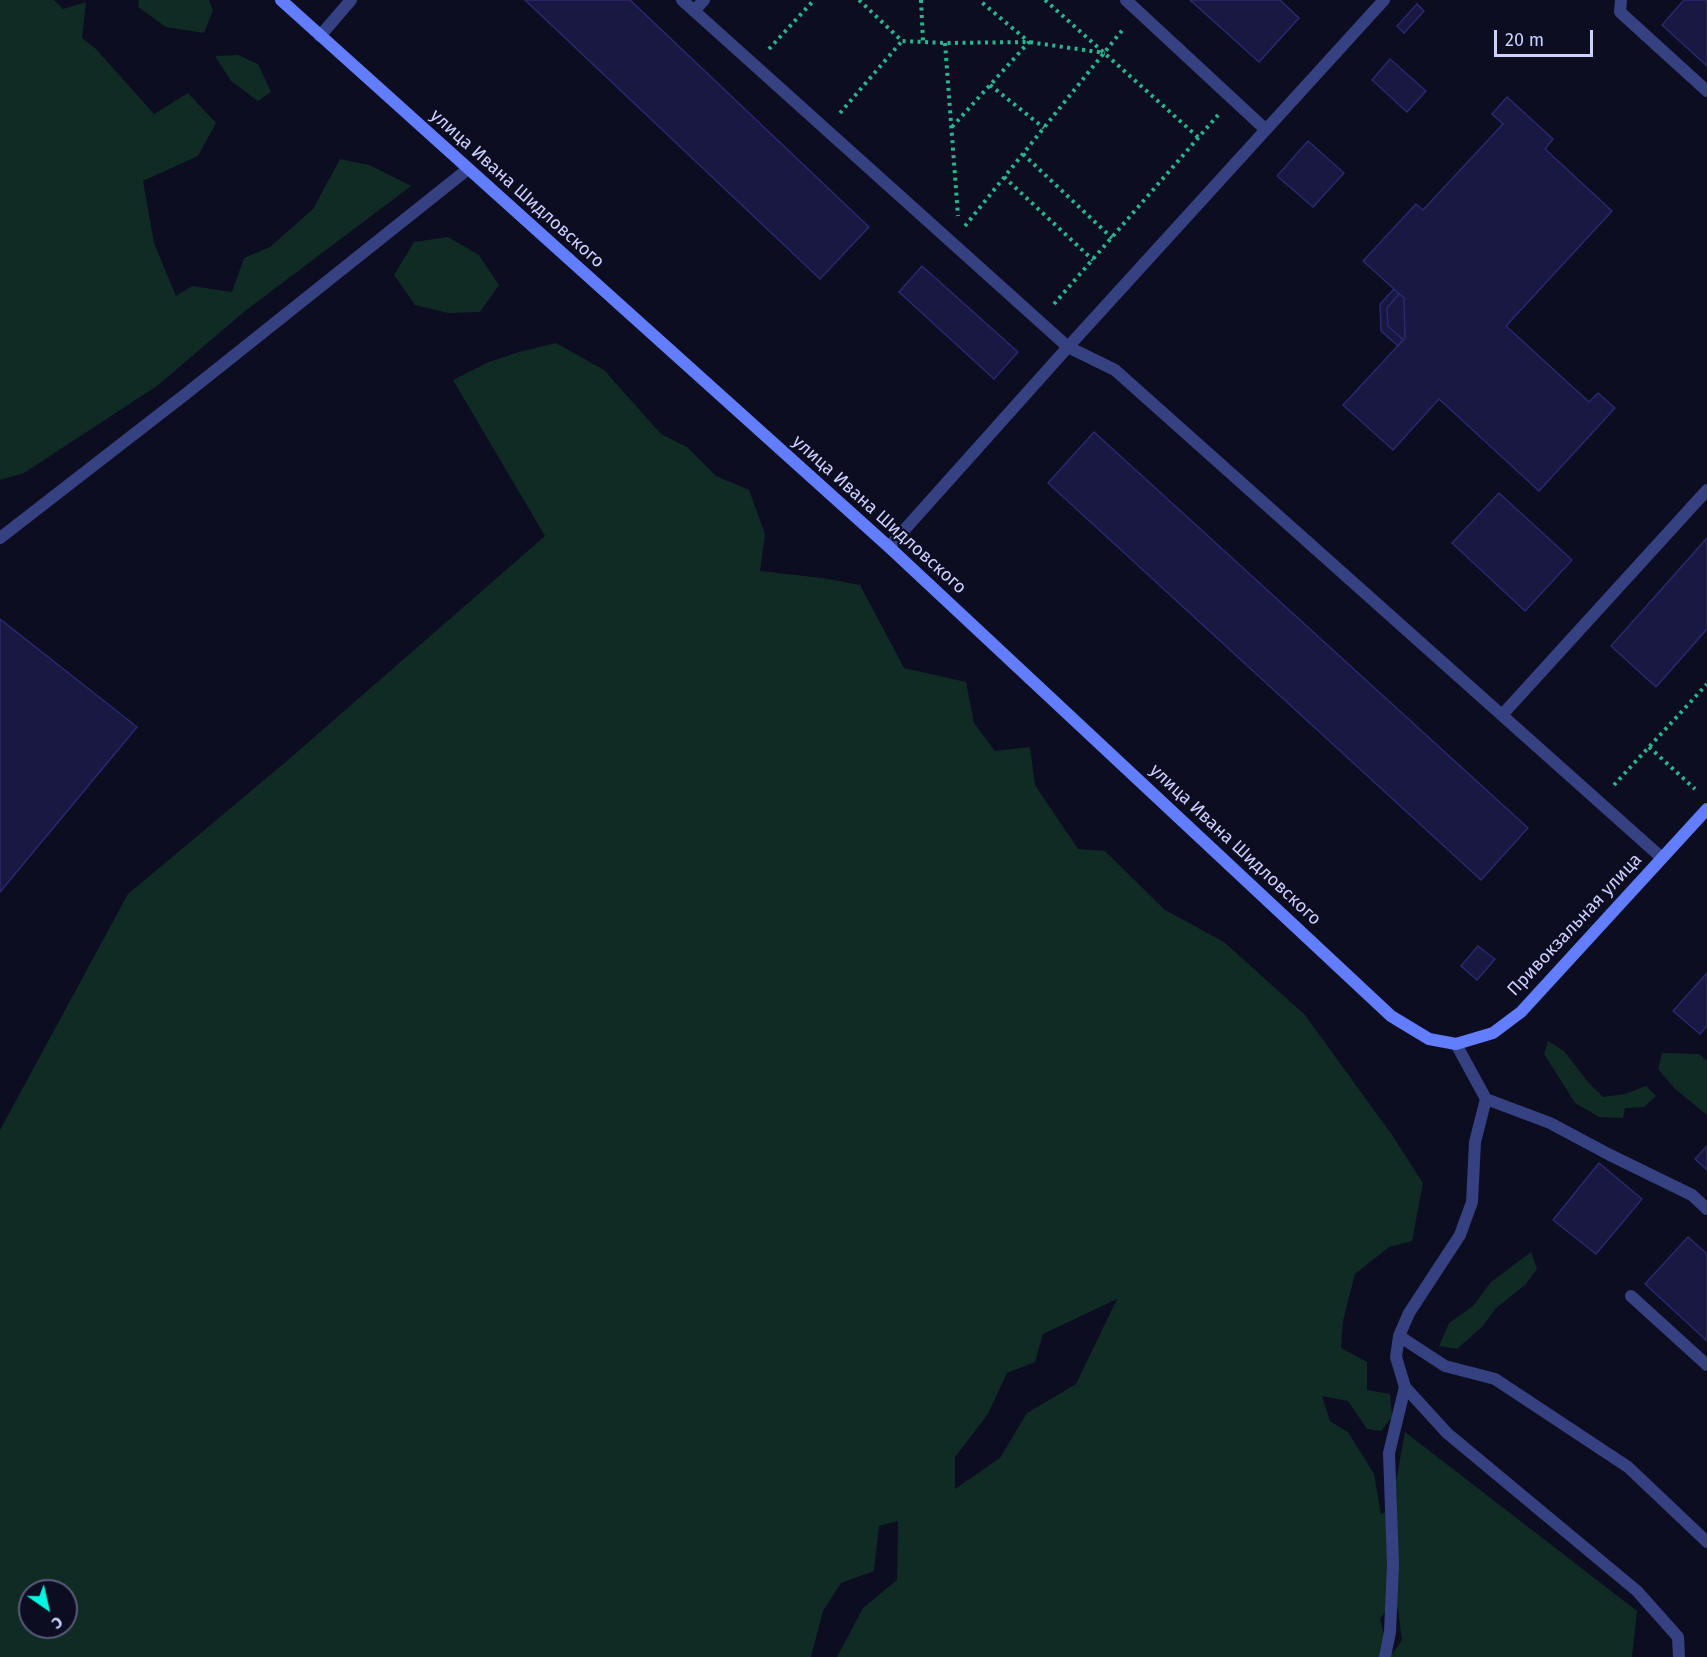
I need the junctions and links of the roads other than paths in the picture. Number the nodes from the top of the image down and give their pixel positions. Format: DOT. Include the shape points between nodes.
graph roads {
  1 [pos="281,0"];
  2 [pos="351,0"];
  3 [pos="682,0"];
  4 [pos="704,0"];
  5 [pos="1126,0"];
  6 [pos="1384,0"];
  7 [pos="1621,0"];
  8 [pos="694,11"];
  9 [pos="320,36"];
  10 [pos="1707,91"];
  11 [pos="1265,129"];
  12 [pos="468,169"];
  13 [pos="1068,347"];
  14 [pos="1707,490"];
  15 [pos="0,538"];
  16 [pos="890,547"];
  17 [pos="1502,716"];
  18 [pos="1707,809"];
  19 [pos="1662,858"];
  20 [pos="1456,1044"];
  21 [pos="1486,1099"];
  22 [pos="1707,1209"];
  23 [pos="1631,1296"];
  24 [pos="1399,1336"];
  25 [pos="1707,1365"];
  26 [pos="1405,1387"];
  27 [pos="1707,1542"];
  28 [pos="1385,1657"];
  29 [pos="1679,1657"];
  1 -- 9 [label="street, улица Ивана Шидловского"];
  2 -- 9 [label="lane"];
  3 -- 8 [label="lane"];
  4 -- 8 [label="lane"];
  5 -- 11 [label="lane"];
  6 -- 11 [label="lane"];
  7 -- 10 [label="lane" via="1620,12"];
  8 -- 13 [label="lane" via="956,238"];
  9 -- 12 [label="street, улица Ивана Шидловского"];
  11 -- 13 [label="lane"];
  12 -- 15 [label="lane"];
  12 -- 16 [label="street, улица Ивана Шидловского"];
  13 -- 16 [label="lane"];
  13 -- 17 [label="lane" via="1115,370"];
  14 -- 17 [label="lane"];
  16 -- 20 [label="street, улица Ивана Шидловского" via="1391,1016 1429,1039"];
  17 -- 19 [label="lane"];
  18 -- 19 [label="street, Привокзальная улица"];
  19 -- 20 [label="street, Привокзальная улица" via="1521,1011 1493,1033"];
  20 -- 21 [label="lane"];
  21 -- 22 [label="lane" via="1550,1123 1692,1195"];
  21 -- 24 [label="lane" via="1475,1142 1472,1202 1460,1235 1409,1313"];
  23 -- 25 [label="lane"];
  24 -- 26 [label="lane" via="1396,1357"];
  24 -- 27 [label="lane" via="1445,1366 1496,1379 1628,1467"];
  26 -- 28 [label="lane" via="1389,1453 1393,1565"];
  26 -- 29 [label="lane" via="1447,1432 1637,1592 1678,1637"];
}
